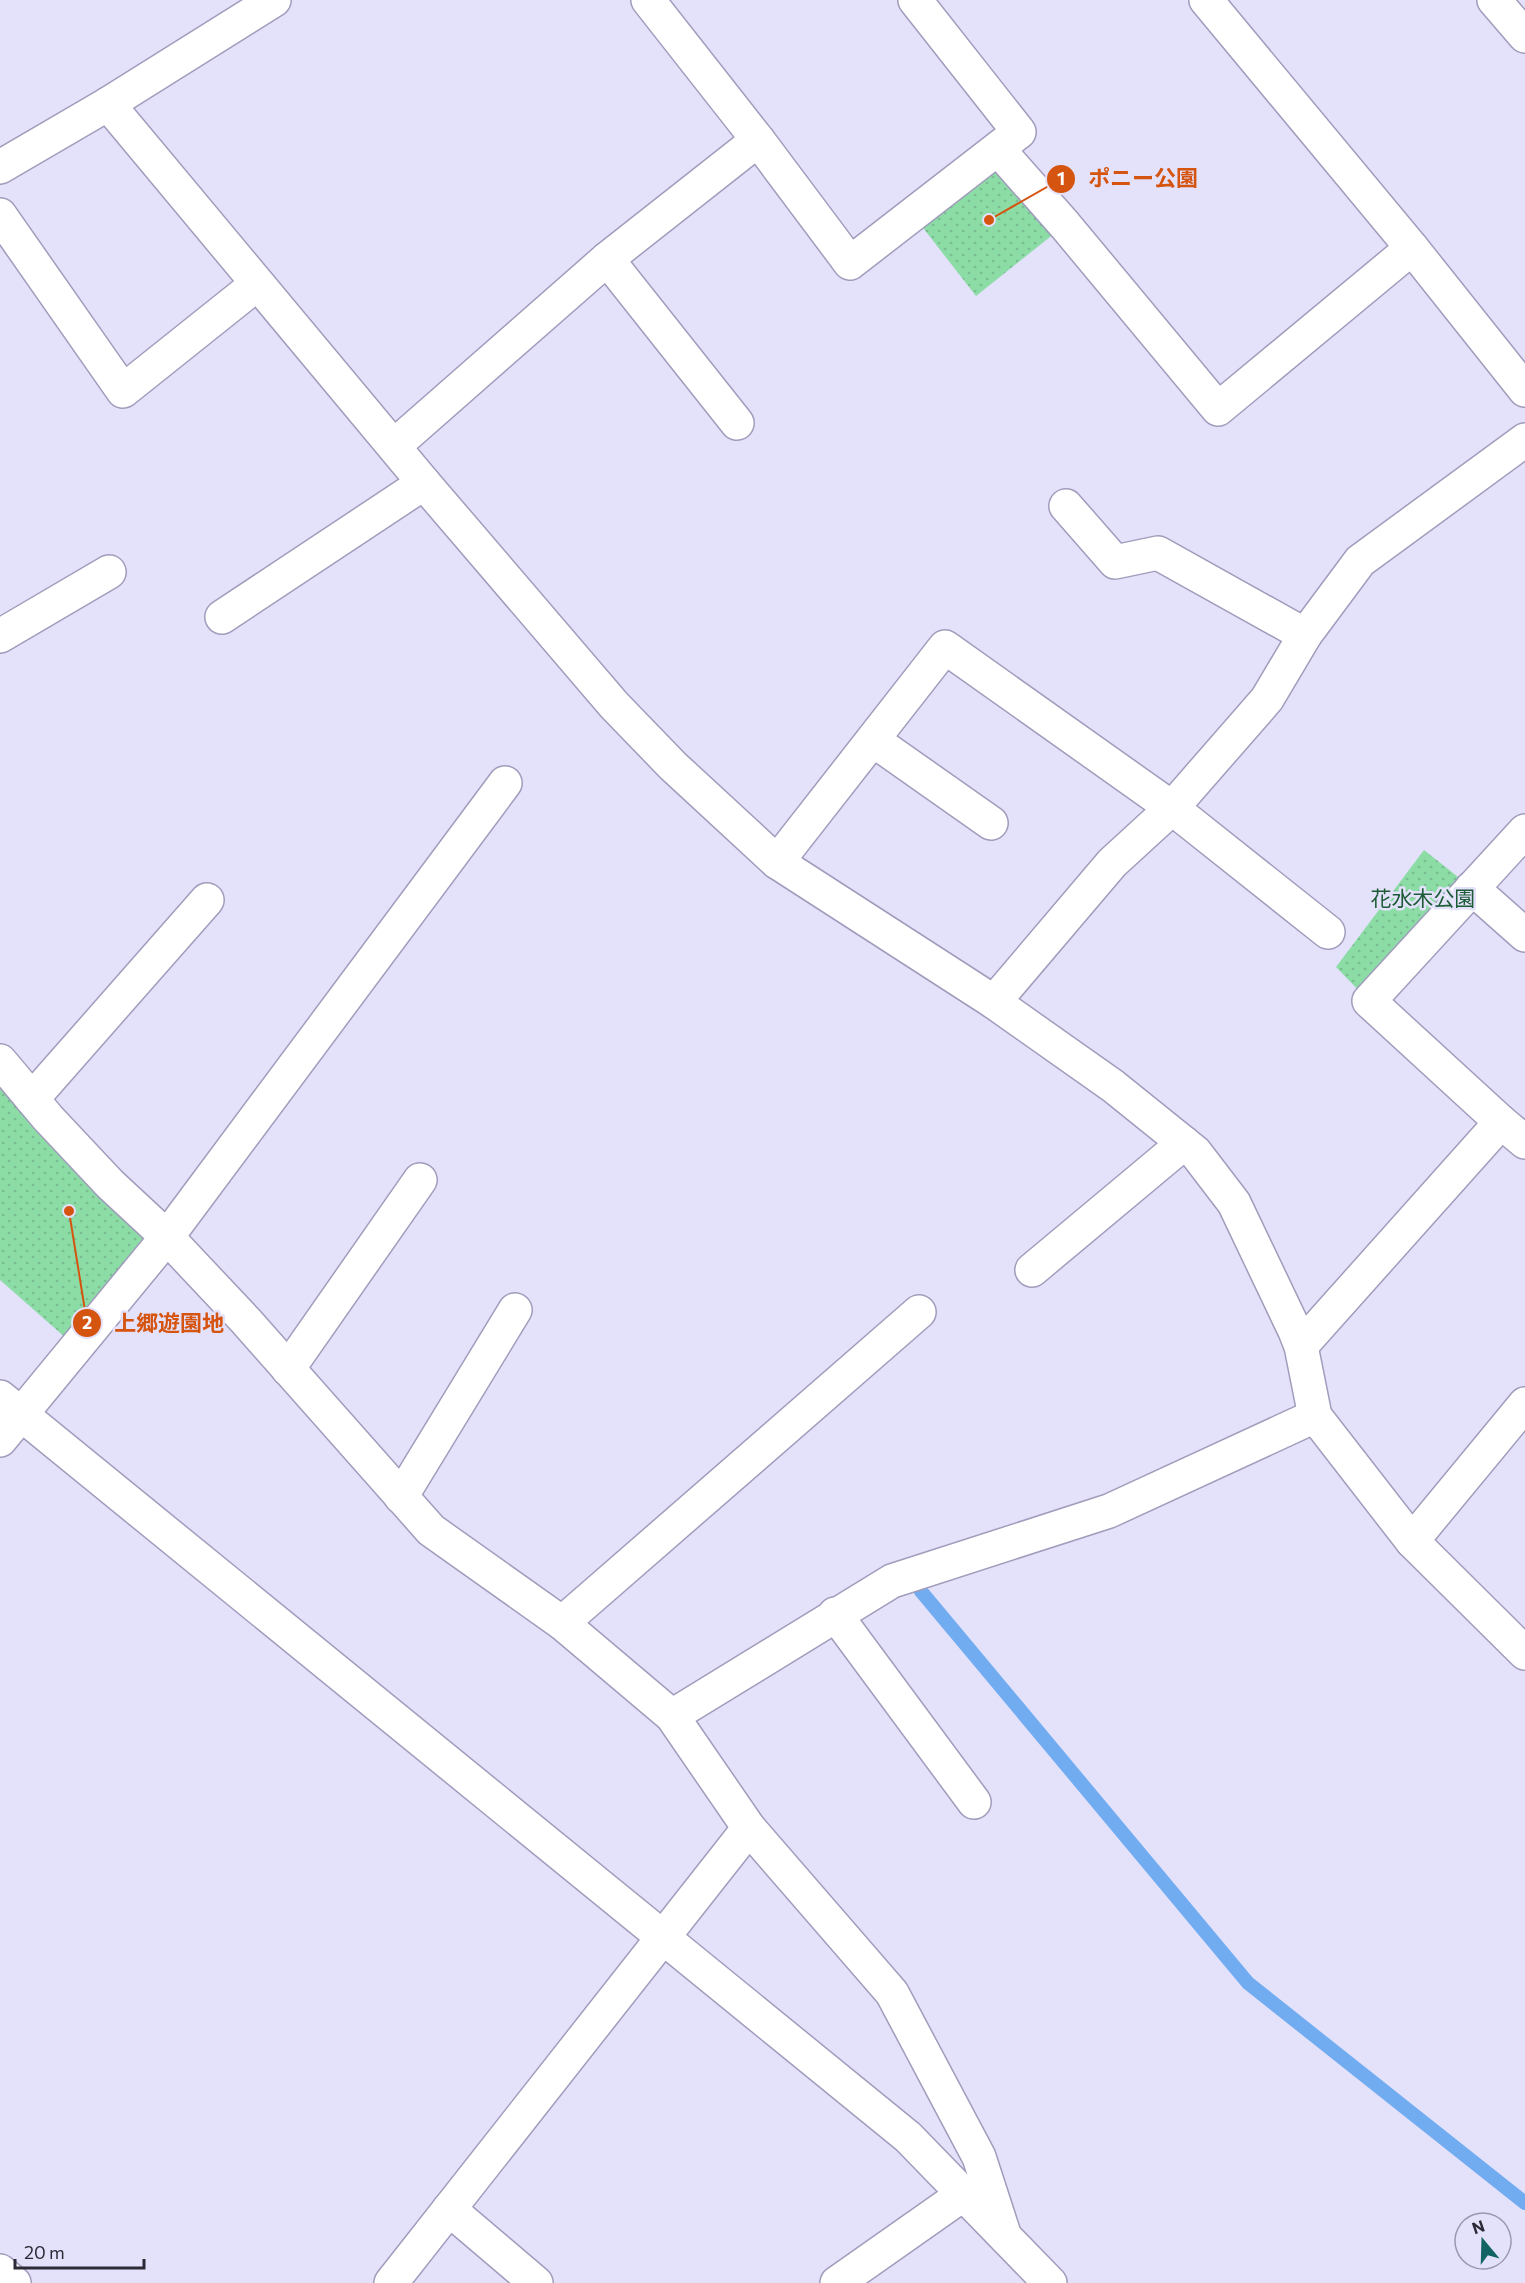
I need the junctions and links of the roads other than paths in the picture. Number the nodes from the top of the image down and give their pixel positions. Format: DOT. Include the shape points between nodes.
graph roads {
  1 [pos="274,0"];
  2 [pos="648,0"];
  3 [pos="915,0"];
  4 [pos="1494,0"];
  5 [pos="1208,1"];
  6 [pos="1525,36"];
  7 [pos="108,104"];
  8 [pos="758,140"];
  9 [pos="998,149"];
  10 [pos="0,167"];
  11 [pos="0,215"];
  12 [pos="1412,248"];
  13 [pos="607,259"];
  14 [pos="257,284"];
  15 [pos="1525,390"];
  16 [pos="737,423"];
  17 [pos="1525,440"];
  18 [pos="394,446"];
  19 [pos="424,483"];
  20 [pos="1066,507"];
  21 [pos="109,572"];
  22 [pos="222,616"];
  23 [pos="1305,635"];
  24 [pos="0,636"];
  25 [pos="873,740"];
  26 [pos="505,783"];
  27 [pos="1172,808"];
  28 [pos="991,823"];
  29 [pos="1525,831"];
  30 [pos="777,862"];
  31 [pos="1472,888"];
  32 [pos="207,900"];
  33 [pos="1328,932"];
  34 [pos="1525,935"];
  35 [pos="994,1002"];
  36 [pos="0,1061"];
  37 [pos="32,1099"];
  38 [pos="1513,1132"];
  39 [pos="1184,1143"];
  40 [pos="420,1180"];
  41 [pos="166,1237"];
  42 [pos="1032,1270"];
  43 [pos="515,1310"];
  44 [pos="919,1312"];
  45 [pos="1301,1346"];
  46 [pos="288,1369"];
  47 [pos="1525,1404"];
  48 [pos="11,1406"];
  49 [pos="1315,1416"];
  50 [pos="0,1440"];
  51 [pos="401,1497"];
  52 [pos="1412,1541"];
  53 [pos="835,1614"];
  54 [pos="562,1623"];
  55 [pos="1525,1653"];
  56 [pos="672,1716"];
  57 [pos="974,1802"];
  58 [pos="748,1828"];
  59 [pos="663,1937"];
  60 [pos="965,2193"];
  61 [pos="449,2209"];
  62 [pos="1004,2234"];
  63 [pos="0,2271"];
  64 [pos="14,2283"];
  65 [pos="391,2283"];
  66 [pos="536,2283"];
  67 [pos="837,2283"];
  68 [pos="1050,2283"];
  1 -- 7 [label="street"];
  2 -- 8 [label="street"];
  3 -- 9 [label="street" via="1018,132"];
  4 -- 6 [label="street"];
  5 -- 12 [label="street"];
  7 -- 10 [label="street"];
  7 -- 14 [label="street"];
  8 -- 9 [label="street" via="850,263"];
  8 -- 13 [label="street"];
  9 -- 12 [label="street" via="1218,409"];
  11 -- 14 [label="street" via="123,391"];
  12 -- 15 [label="street"];
  13 -- 16 [label="street"];
  13 -- 18 [label="street"];
  14 -- 18 [label="street"];
  17 -- 23 [label="street" via="1360,561"];
  18 -- 19 [label="street"];
  19 -- 22 [label="street"];
  19 -- 30 [label="street" via="614,705 673,766"];
  20 -- 23 [label="street" via="1115,562 1158,553"];
  21 -- 24 [label="street"];
  23 -- 27 [label="street" via="1267,699"];
  25 -- 27 [label="street" via="945,647"];
  25 -- 28 [label="street"];
  25 -- 30 [label="street"];
  26 -- 41 [label="street"];
  27 -- 33 [label="street"];
  27 -- 35 [label="street" via="1112,863"];
  29 -- 31 [label="street"];
  30 -- 35 [label="street"];
  31 -- 34 [label="street"];
  31 -- 38 [label="street" via="1369,1001"];
  32 -- 37 [label="street"];
  35 -- 39 [label="street" via="1113,1086"];
  36 -- 37 [label="street"];
  37 -- 41 [label="street" via="110,1184"];
  38 -- 45 [label="street"];
  39 -- 42 [label="street"];
  39 -- 45 [label="street" via="1234,1203"];
  40 -- 46 [label="street"];
  41 -- 46 [label="street"];
  41 -- 48 [label="street"];
  43 -- 51 [label="street"];
  44 -- 54 [label="street"];
  45 -- 49 [label="street"];
  46 -- 51 [label="street"];
  47 -- 52 [label="street"];
  48 -- 50 [label="street"];
  48 -- 59 [label="street"];
  49 -- 52 [label="street"];
  49 -- 53 [label="street" via="1109,1511 892,1581"];
  51 -- 54 [label="street" via="431,1530"];
  52 -- 55 [label="street"];
  53 -- 56 [label="street"];
  53 -- 57 [label="street"];
  54 -- 56 [label="street"];
  56 -- 58 [label="street"];
  58 -- 59 [label="street"];
  58 -- 62 [label="street" via="891,1993 979,2157"];
  59 -- 60 [label="street" via="908,2137"];
  59 -- 61 [label="street"];
  60 -- 62 [label="street"];
  60 -- 67 [label="street"];
  61 -- 65 [label="street"];
  61 -- 66 [label="street"];
  62 -- 68 [label="street"];
  63 -- 64 [label="street"];
}
